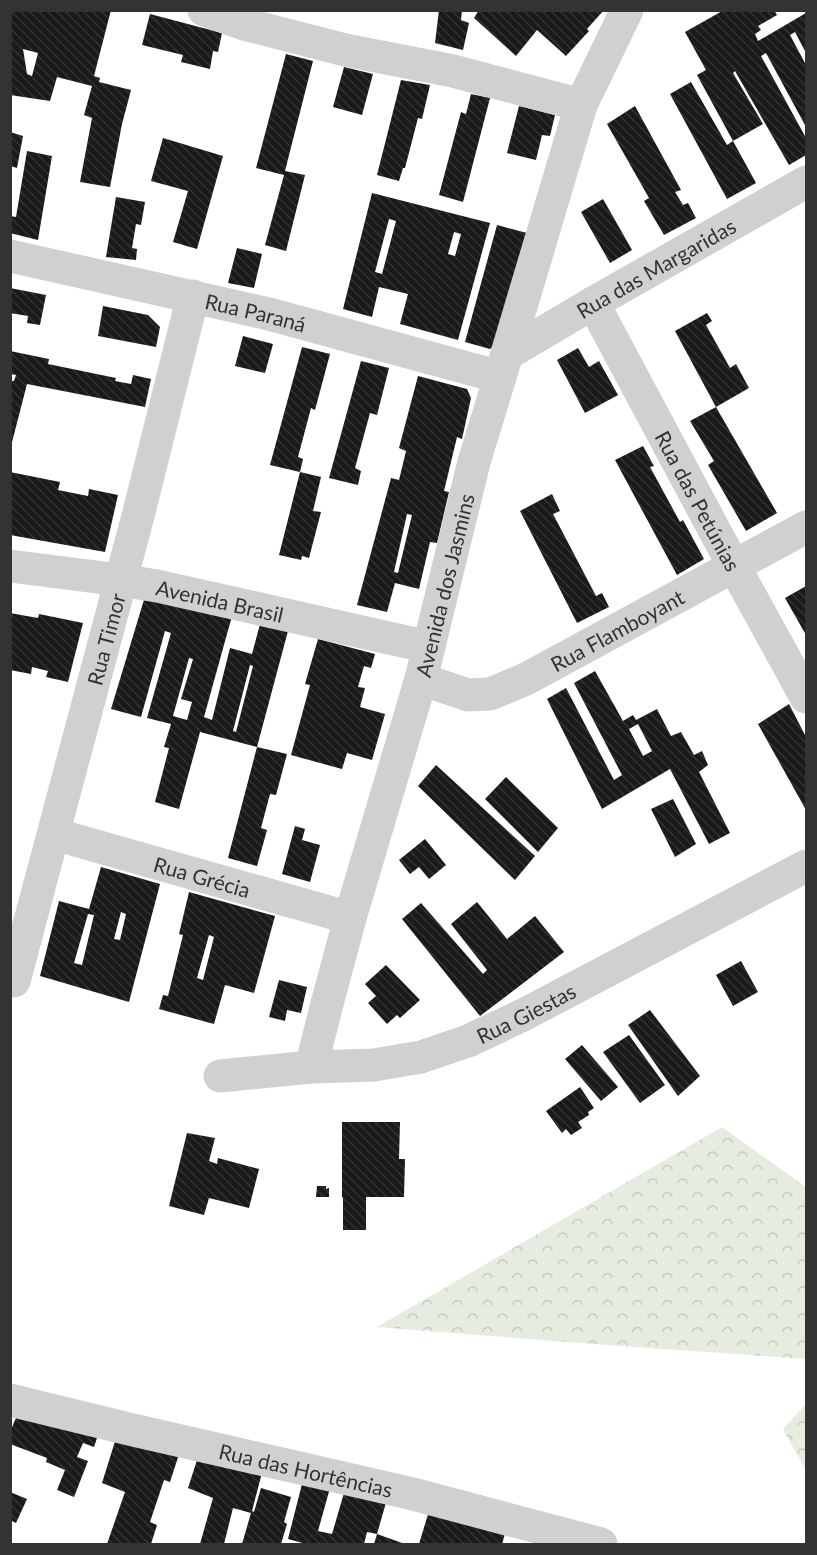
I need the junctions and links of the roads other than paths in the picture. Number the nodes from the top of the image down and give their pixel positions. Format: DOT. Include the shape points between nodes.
graph roads {
  1 [pos="204,10"];
  2 [pos="627,10"];
  3 [pos="581,105"];
  4 [pos="807,182"];
  5 [pos="10,256"];
  6 [pos="193,296"];
  7 [pos="593,303"];
  8 [pos="503,365"];
  9 [pos="807,527"];
  10 [pos="10,566"];
  11 [pos="734,566"];
  12 [pos="120,580"];
  13 [pos="429,647"];
  14 [pos="421,679"];
  15 [pos="807,697"];
  16 [pos="54,834"];
  17 [pos="807,866"];
  18 [pos="350,918"];
  19 [pos="14,981"];
  20 [pos="311,1067"];
  21 [pos="220,1076"];
  22 [pos="10,1400"];
  23 [pos="601,1545"];
  1 -- 3 [label="street" via="345,50 453,71"];
  2 -- 3 [label="street, Avenida dos Jasmins"];
  3 -- 8 [label="street, Avenida dos Jasmins"];
  4 -- 7 [label="street, Rua das Margaridas"];
  5 -- 6 [label="street, Rua Paraná"];
  6 -- 8 [label="street, Rua Paraná"];
  6 -- 12 [label="street, Rua Timor"];
  7 -- 8 [label="street, Rua das Margaridas"];
  7 -- 11 [label="street, Rua das Petúnias"];
  8 -- 13 [label="street, Avenida dos Jasmins" via="474,462"];
  9 -- 11 [label="street, Rua Flamboyant"];
  10 -- 12 [label="street, Avenida Brasil"];
  11 -- 14 [label="street, Rua Flamboyant" via="526,679 490,694 468,695"];
  11 -- 15 [label="street, Rua das Petúnias"];
  12 -- 13 [label="street, Avenida Brasil"];
  12 -- 16 [label="street, Rua Timor"];
  13 -- 14 [label="street, Avenida dos Jasmins"];
  14 -- 18 [label="street, Avenida dos Jasmins"];
  16 -- 18 [label="street, Rua Grécia"];
  16 -- 19 [label="street, Rua Timor"];
  17 -- 20 [label="street, Rua Giestas" via="468,1041 421,1057 374,1065"];
  18 -- 20 [label="street, Avenida dos Jasmins"];
  20 -- 21 [label="street, Rua Giestas"];
  22 -- 23 [label="street, Rua das Hortências" via="409,1492"];
}
